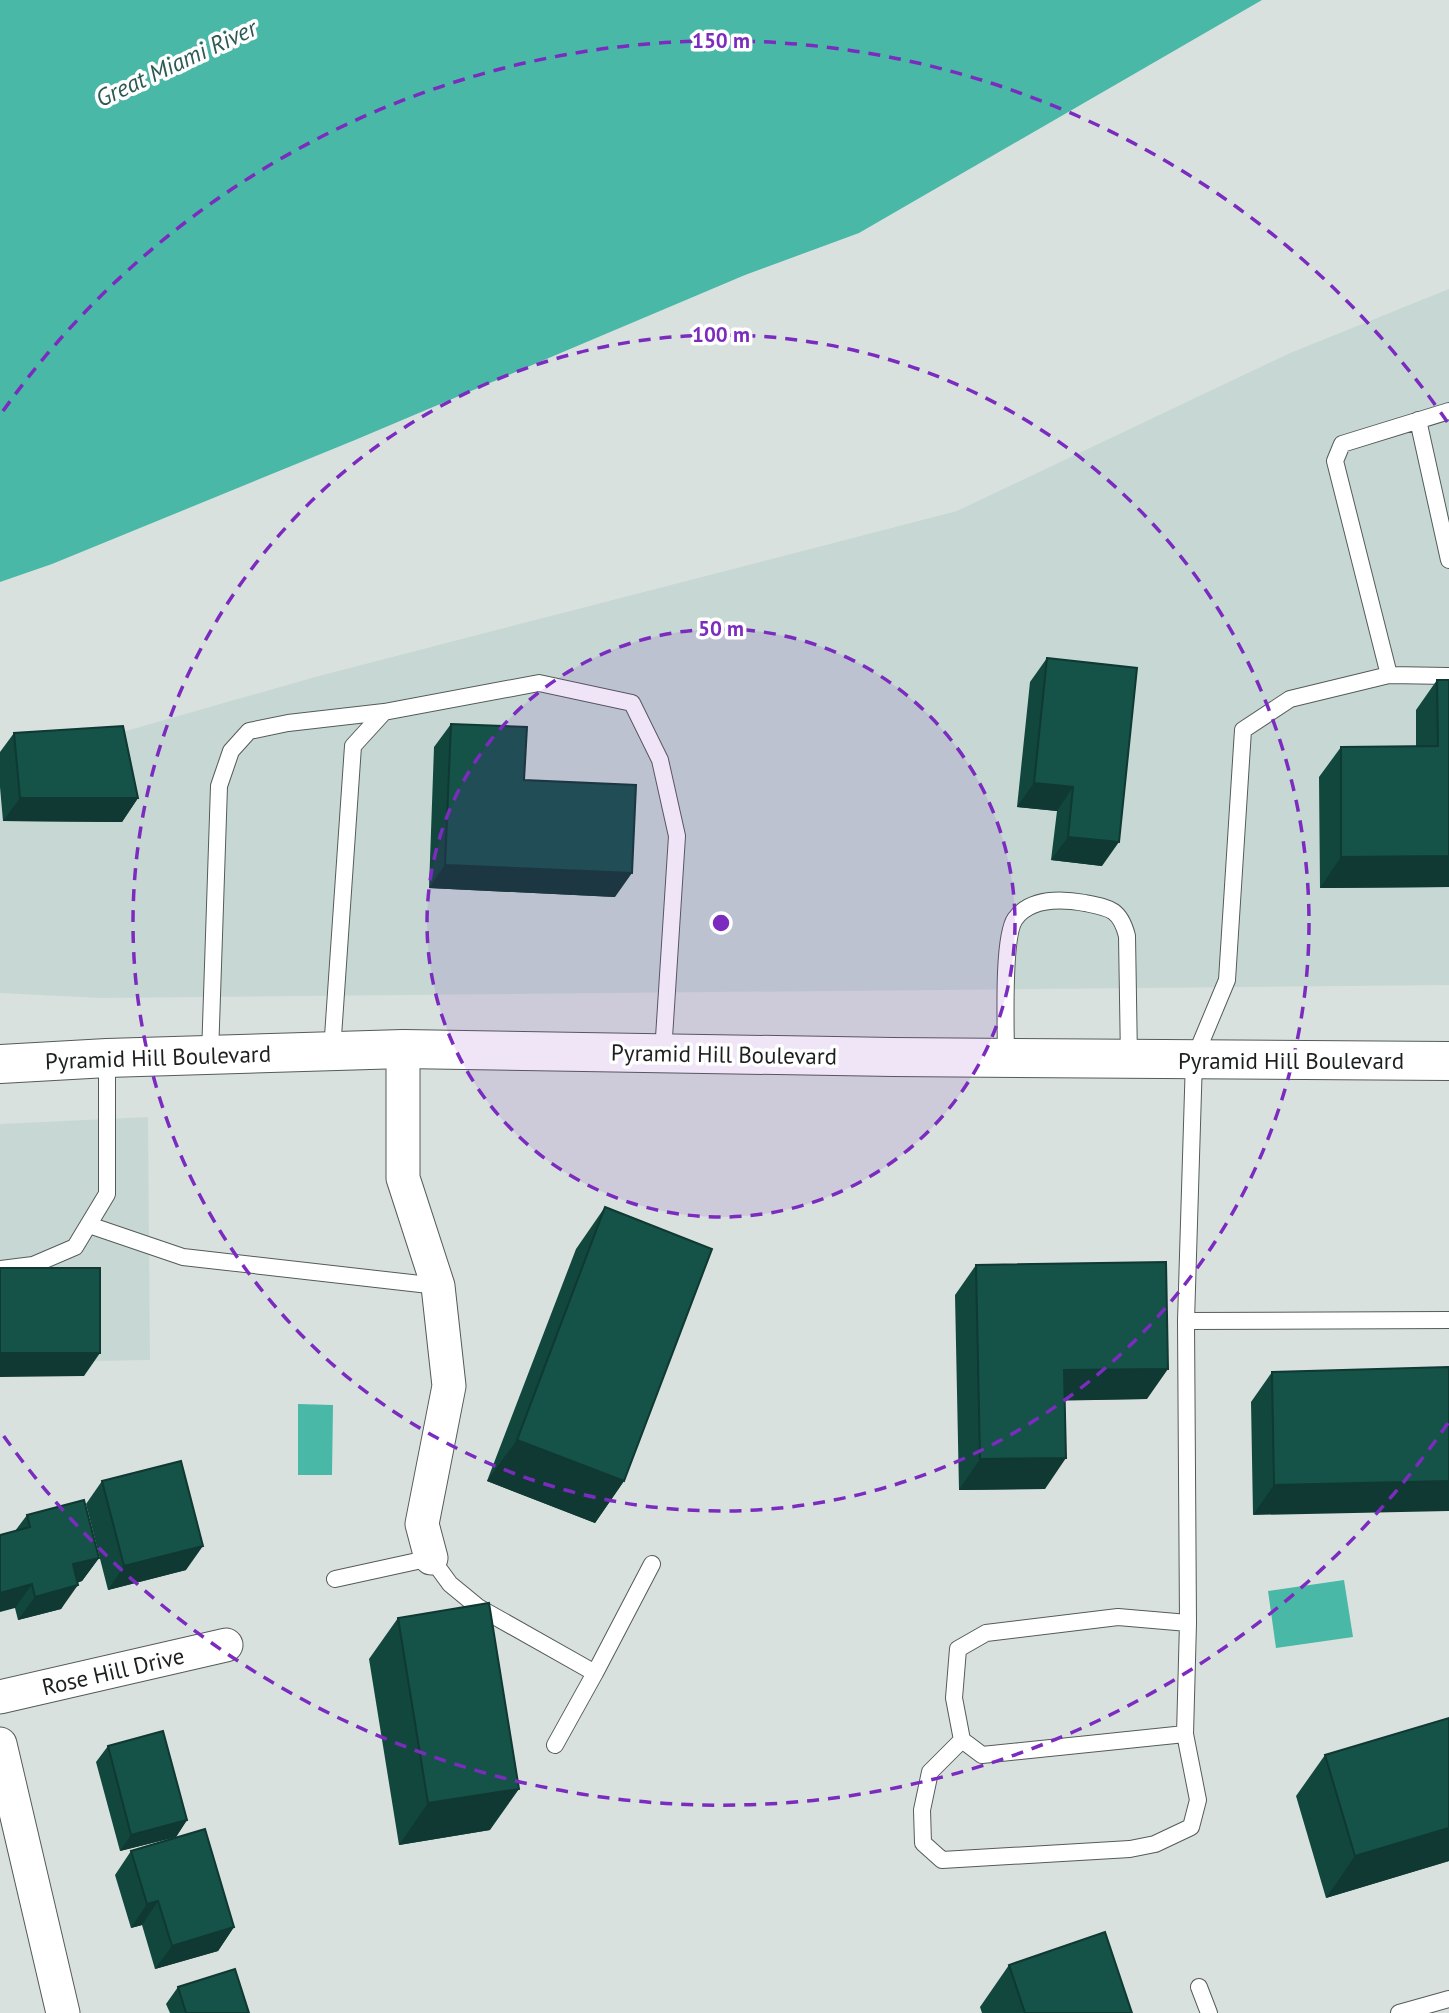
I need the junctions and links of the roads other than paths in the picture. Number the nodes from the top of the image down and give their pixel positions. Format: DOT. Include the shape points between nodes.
graph roads {
  1 [pos="1449,411"];
  2 [pos="1418,420"];
  3 [pos="1449,560"];
  4 [pos="1389,676"];
  5 [pos="1449,676"];
  6 [pos="384,712"];
  7 [pos="403,1049"];
  8 [pos="331,1051"];
  9 [pos="663,1053"];
  10 [pos="210,1055"];
  11 [pos="107,1058"];
  12 [pos="1006,1058"];
  13 [pos="1129,1059"];
  14 [pos="1194,1059"];
  15 [pos="1449,1061"];
  16 [pos="0,1064"];
  17 [pos="89,1225"];
  18 [pos="0,1269"];
  19 [pos="438,1286"];
  20 [pos="1449,1320"];
  21 [pos="1186,1321"];
  22 [pos="431,1558"];
  23 [pos="652,1564"];
  24 [pos="335,1579"];
  25 [pos="1188,1623"];
  26 [pos="226,1645"];
  27 [pos="595,1673"];
  28 [pos="0,1697"];
  29 [pos="1185,1734"];
  30 [pos="962,1740"];
  31 [pos="0,1744"];
  32 [pos="555,1745"];
  33 [pos="1199,1987"];
  34 [pos="1449,1999"];
  35 [pos="63,2013"];
  36 [pos="1209,2013"];
  37 [pos="1399,2013"];
  1 -- 2 [label="lane"];
  2 -- 3 [label="lane"];
  2 -- 4 [label="lane" via="1342,444 1335,461"];
  4 -- 5 [label="lane"];
  4 -- 14 [label="lane" via="1290,699 1243,730 1227,980"];
  6 -- 8 [label="lane" via="353,746"];
  6 -- 9 [label="lane" via="539,683 632,703 660,760 677,836"];
  6 -- 10 [label="lane" via="249,731 231,751 219,786"];
  7 -- 8 [label="main road, Pyramid Hill Boulevard"];
  7 -- 9 [label="main road, Pyramid Hill Boulevard"];
  7 -- 19 [label="street" via="403,1178"];
  8 -- 10 [label="main road, Pyramid Hill Boulevard"];
  9 -- 12 [label="main road, Pyramid Hill Boulevard"];
  10 -- 11 [label="main road, Pyramid Hill Boulevard"];
  11 -- 16 [label="main road, Pyramid Hill Boulevard"];
  11 -- 17 [label="lane" via="107,1194"];
  12 -- 13 [label="main road, Pyramid Hill Boulevard"];
  12 -- 13 [label="lane" via="1008,940 1015,919 1034,904 1068,900 1107,907 1123,920"];
  13 -- 14 [label="main road, Pyramid Hill Boulevard"];
  14 -- 15 [label="main road, Pyramid Hill Boulevard"];
  14 -- 21 [label="lane"];
  17 -- 18 [label="lane" via="75,1247 33,1265"];
  17 -- 19 [label="lane" via="183,1257"];
  19 -- 22 [label="street" via="449,1386 422,1524"];
  20 -- 21 [label="lane"];
  21 -- 25 [label="lane"];
  22 -- 24 [label="lane"];
  22 -- 27 [label="lane" via="450,1584 478,1608"];
  23 -- 27 [label="lane"];
  25 -- 29 [label="lane"];
  25 -- 30 [label="lane" via="1118,1617 986,1633 958,1649 954,1698"];
  26 -- 28 [label="street, Rose Hill Drive"];
  27 -- 32 [label="lane"];
  29 -- 30 [label="lane" via="982,1755"];
  29 -- 30 [label="lane" via="1198,1800 1191,1827 1130,1850 943,1860 923,1843 922,1810 930,1772"];
  31 -- 35 [label="street"];
  33 -- 36 [label="lane"];
  34 -- 37 [label="lane"];
}
